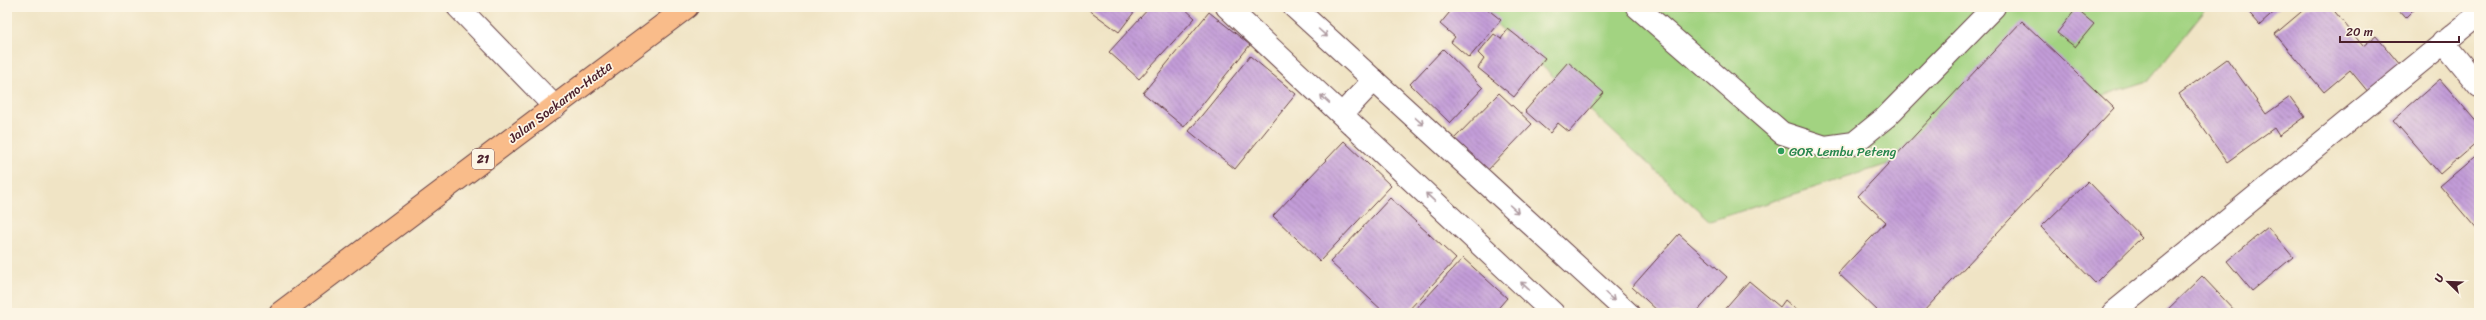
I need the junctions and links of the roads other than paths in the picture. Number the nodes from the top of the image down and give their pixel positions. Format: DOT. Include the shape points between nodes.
graph roads {
  1 [pos="458,7"];
  2 [pos="688,7"];
  3 [pos="1227,7"];
  4 [pos="1294,7"];
  5 [pos="1637,7"];
  6 [pos="1994,7"];
  7 [pos="2479,14"];
  8 [pos="2443,42"];
  9 [pos="1374,80"];
  10 [pos="2479,86"];
  11 [pos="555,107"];
  12 [pos="1342,114"];
  13 [pos="280,313"];
  14 [pos="1553,313"];
  15 [pos="1628,313"];
  16 [pos="2113,313"];
  1 -- 11 [label="street"];
  2 -- 11 [label="highway, Jalan Soekarno-Hatta / 21"];
  12 -- 3 [label="street, one-way"];
  4 -- 9 [label="street, one-way"];
  5 -- 6 [label="street" via="1782,133 1825,147 1854,142 1886,117"];
  7 -- 8 [label="street"];
  8 -- 10 [label="street"];
  8 -- 16 [label="street"];
  9 -- 12 [label="street"];
  9 -- 15 [label="street, one-way"];
  11 -- 13 [label="highway, Jalan Soekarno-Hatta / 21"];
  14 -- 12 [label="street, one-way"];
}
